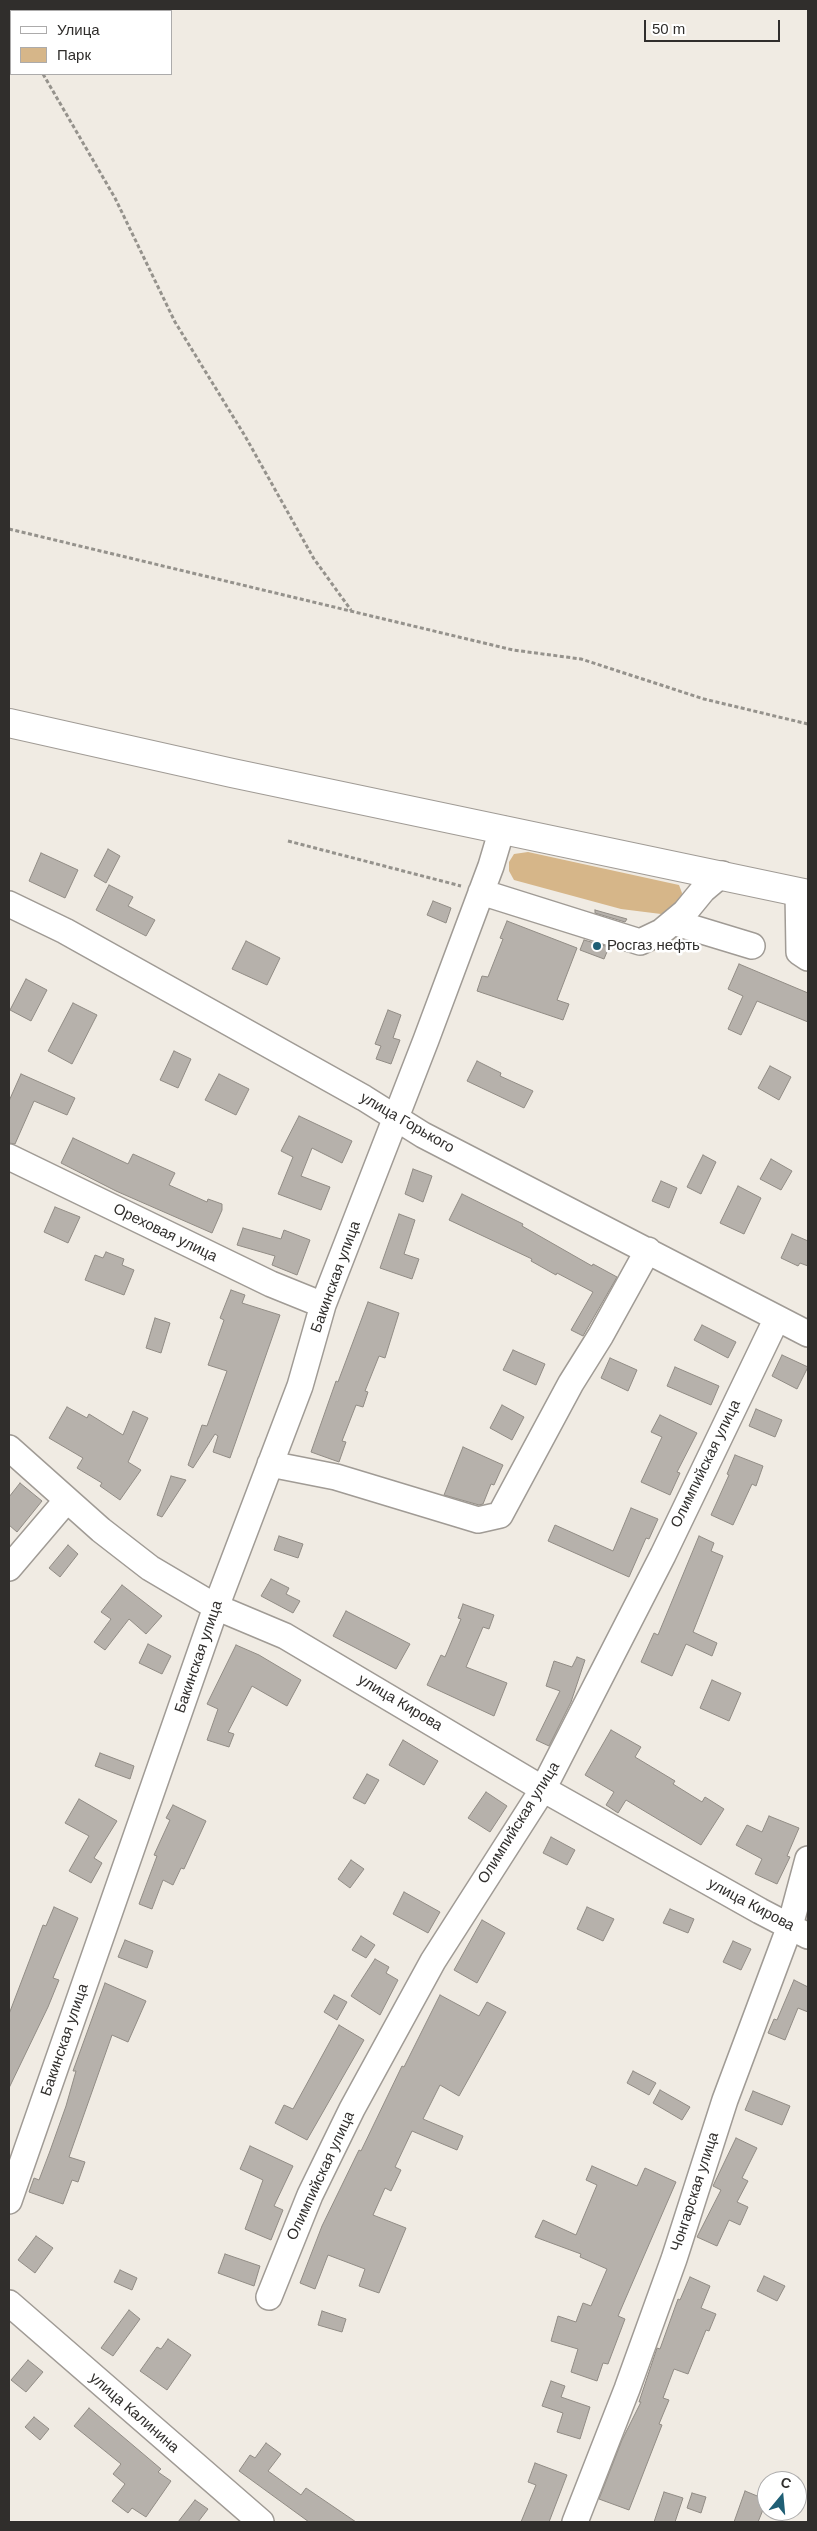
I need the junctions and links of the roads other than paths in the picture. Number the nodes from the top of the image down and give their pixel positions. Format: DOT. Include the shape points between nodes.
graph roads {
  1 [pos="9,723"];
  2 [pos="502,829"];
  3 [pos="722,874"];
  4 [pos="481,892"];
  5 [pos="803,893"];
  6 [pos="9,904"];
  7 [pos="673,922"];
  8 [pos="752,946"];
  9 [pos="808,958"];
  10 [pos="396,1116"];
  11 [pos="9,1157"];
  12 [pos="648,1250"];
  13 [pos="323,1305"];
  14 [pos="777,1318"];
  15 [pos="808,1334"];
  16 [pos="9,1448"];
  17 [pos="270,1464"];
  18 [pos="66,1501"];
  19 [pos="9,1568"];
  20 [pos="216,1607"];
  21 [pos="543,1789"];
  22 [pos="808,1859"];
  23 [pos="799,1931"];
  24 [pos="9,2201"];
  25 [pos="268,2297"];
  26 [pos="9,2303"];
  27 [pos="261,2522"];
  28 [pos="575,2522"];
  1 -- 2 [label="highway"];
  2 -- 3 [label="highway"];
  2 -- 4 [label="street, Бакинская улица"];
  3 -- 5 [label="highway"];
  3 -- 7 [label="street"];
  4 -- 7 [label="street" via="640,942"];
  4 -- 10 [label="street, Бакинская улица"];
  5 -- 9 [label="street" via="799,952"];
  6 -- 10 [label="street, улица Горького" via="65,931"];
  7 -- 8 [label="street"];
  10 -- 12 [label="street, улица Горького" via="424,1135"];
  10 -- 13 [label="street, Бакинская улица"];
  11 -- 13 [label="street, Ореховая улица" via="271,1284"];
  12 -- 14 [label="street, улица Горького"];
  12 -- 17 [label="street" via="500,1515 478,1520 336,1477"];
  13 -- 17 [label="street, Бакинская улица" via="300,1386"];
  14 -- 15 [label="street, улица Горького"];
  14 -- 21 [label="street, Олимпийская улица" via="663,1555"];
  16 -- 18 [label="street, улица Кирова"];
  17 -- 20 [label="street, Бакинская улица"];
  18 -- 19 [label="street"];
  18 -- 20 [label="street, улица Кирова" via="150,1568"];
  20 -- 21 [label="street, улица Кирова" via="285,1636"];
  20 -- 24 [label="street, Бакинская улица"];
  21 -- 23 [label="street, улица Кирова"];
  21 -- 25 [label="street, Олимпийская улица" via="433,1962 352,2109 310,2195"];
  22 -- 23 [label="street, Чонгарская улица"];
  23 -- 28 [label="street, Чонгарская улица" via="725,2100 674,2259"];
  26 -- 27 [label="street, улица Калинина"];
}
